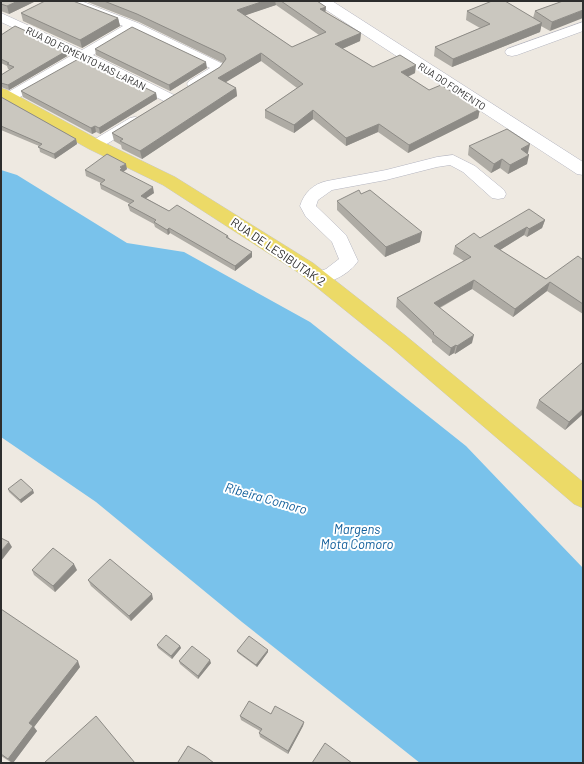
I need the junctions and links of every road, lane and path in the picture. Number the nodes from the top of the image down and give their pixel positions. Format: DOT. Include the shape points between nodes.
graph roads {
  1 [pos="70,1"];
  2 [pos="322,1"];
  3 [pos="22,14"];
  4 [pos="5,19"];
  5 [pos="133,26"];
  6 [pos="583,26"];
  7 [pos="512,52"];
  8 [pos="82,55"];
  9 [pos="4,96"];
  10 [pos="171,99"];
  11 [pos="158,107"];
  12 [pos="146,114"];
  13 [pos="95,145"];
  14 [pos="583,170"];
  15 [pos="498,194"];
  16 [pos="318,278"];
  17 [pos="583,497"];
  1 -- 5 [label="street"];
  2 -- 14 [label="street, RUA DO FOMENTO"];
  3 -- 4 [label="street"];
  4 -- 8 [label="street, RUA DO FOMENTO HAS LARAN"];
  5 -- 8 [label="street"];
  5 -- 10 [label="street" via="218,67"];
  6 -- 7 [label="street"];
  8 -- 9 [label="street"];
  8 -- 10 [label="street, RUA DO FOMENTO HAS LARAN"];
  9 -- 13 [label="main road, RUA DE LESIBUTAK 2"];
  10 -- 11 [label="street"];
  12 -- 13 [label="street"];
  13 -- 16 [label="main road, RUA DE LESIBUTAK 2" via="169,181"];
  15 -- 16 [label="street" via="469,169 453,160 327,186 311,197 308,206 312,213 340,239 349,261 332,273"];
  16 -- 17 [label="main road, RUA DE LESIBUTAK 2" via="399,342"];
}
